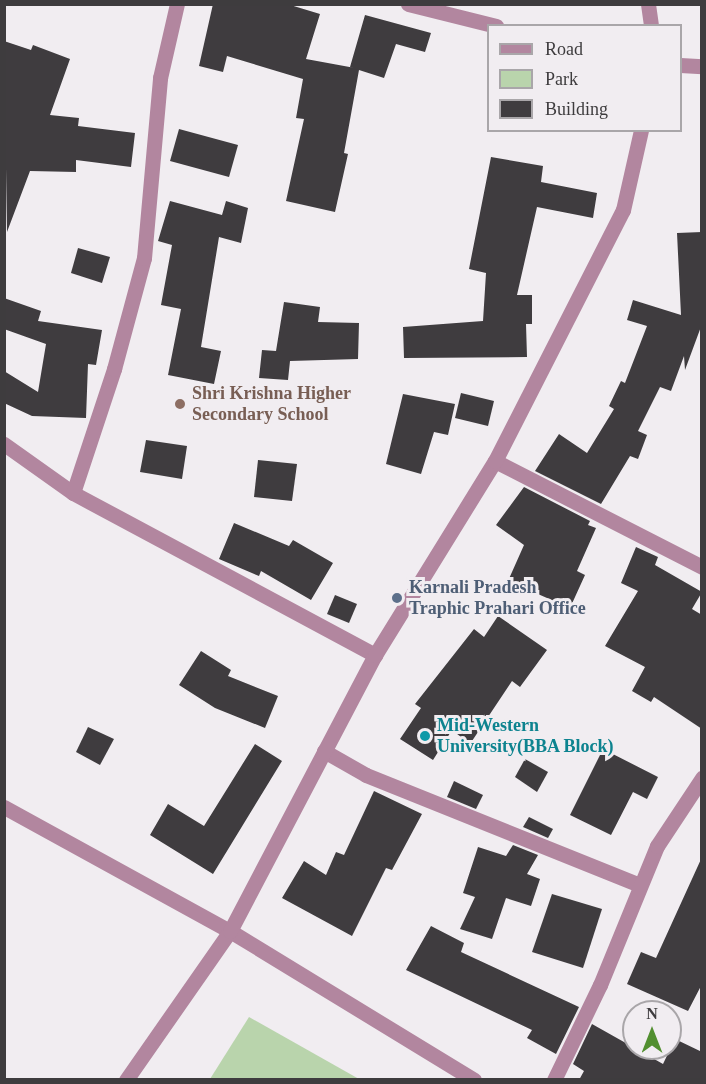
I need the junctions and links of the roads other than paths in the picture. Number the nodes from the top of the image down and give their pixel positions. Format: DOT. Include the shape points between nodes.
graph roads {
  1 [pos="177,4"];
  2 [pos="408,4"];
  3 [pos="648,4"];
  4 [pos="488,24"];
  5 [pos="651,24"];
  6 [pos="682,65"];
  7 [pos="702,66"];
  8 [pos="641,132"];
  9 [pos="4,444"];
  10 [pos="495,461"];
  11 [pos="73,493"];
  12 [pos="702,567"];
  13 [pos="375,655"];
  14 [pos="324,751"];
  15 [pos="702,778"];
  16 [pos="4,807"];
  17 [pos="639,885"];
  18 [pos="230,932"];
  19 [pos="126,1080"];
  20 [pos="474,1080"];
  21 [pos="554,1080"];
  1 -- 11 [label="street" via="160,78 144,258 114,369"];
  2 -- 4 [label="street"];
  3 -- 5 [label="street"];
  6 -- 7 [label="street"];
  8 -- 10 [label="street" via="623,210"];
  9 -- 11 [label="street"];
  10 -- 12 [label="street"];
  10 -- 13 [label="street"];
  11 -- 13 [label="street"];
  13 -- 14 [label="street"];
  14 -- 17 [label="street" via="366,776"];
  14 -- 18 [label="street"];
  15 -- 17 [label="street" via="657,846"];
  16 -- 18 [label="street"];
  17 -- 21 [label="street" via="600,985"];
  18 -- 19 [label="street"];
  18 -- 20 [label="street"];
}
